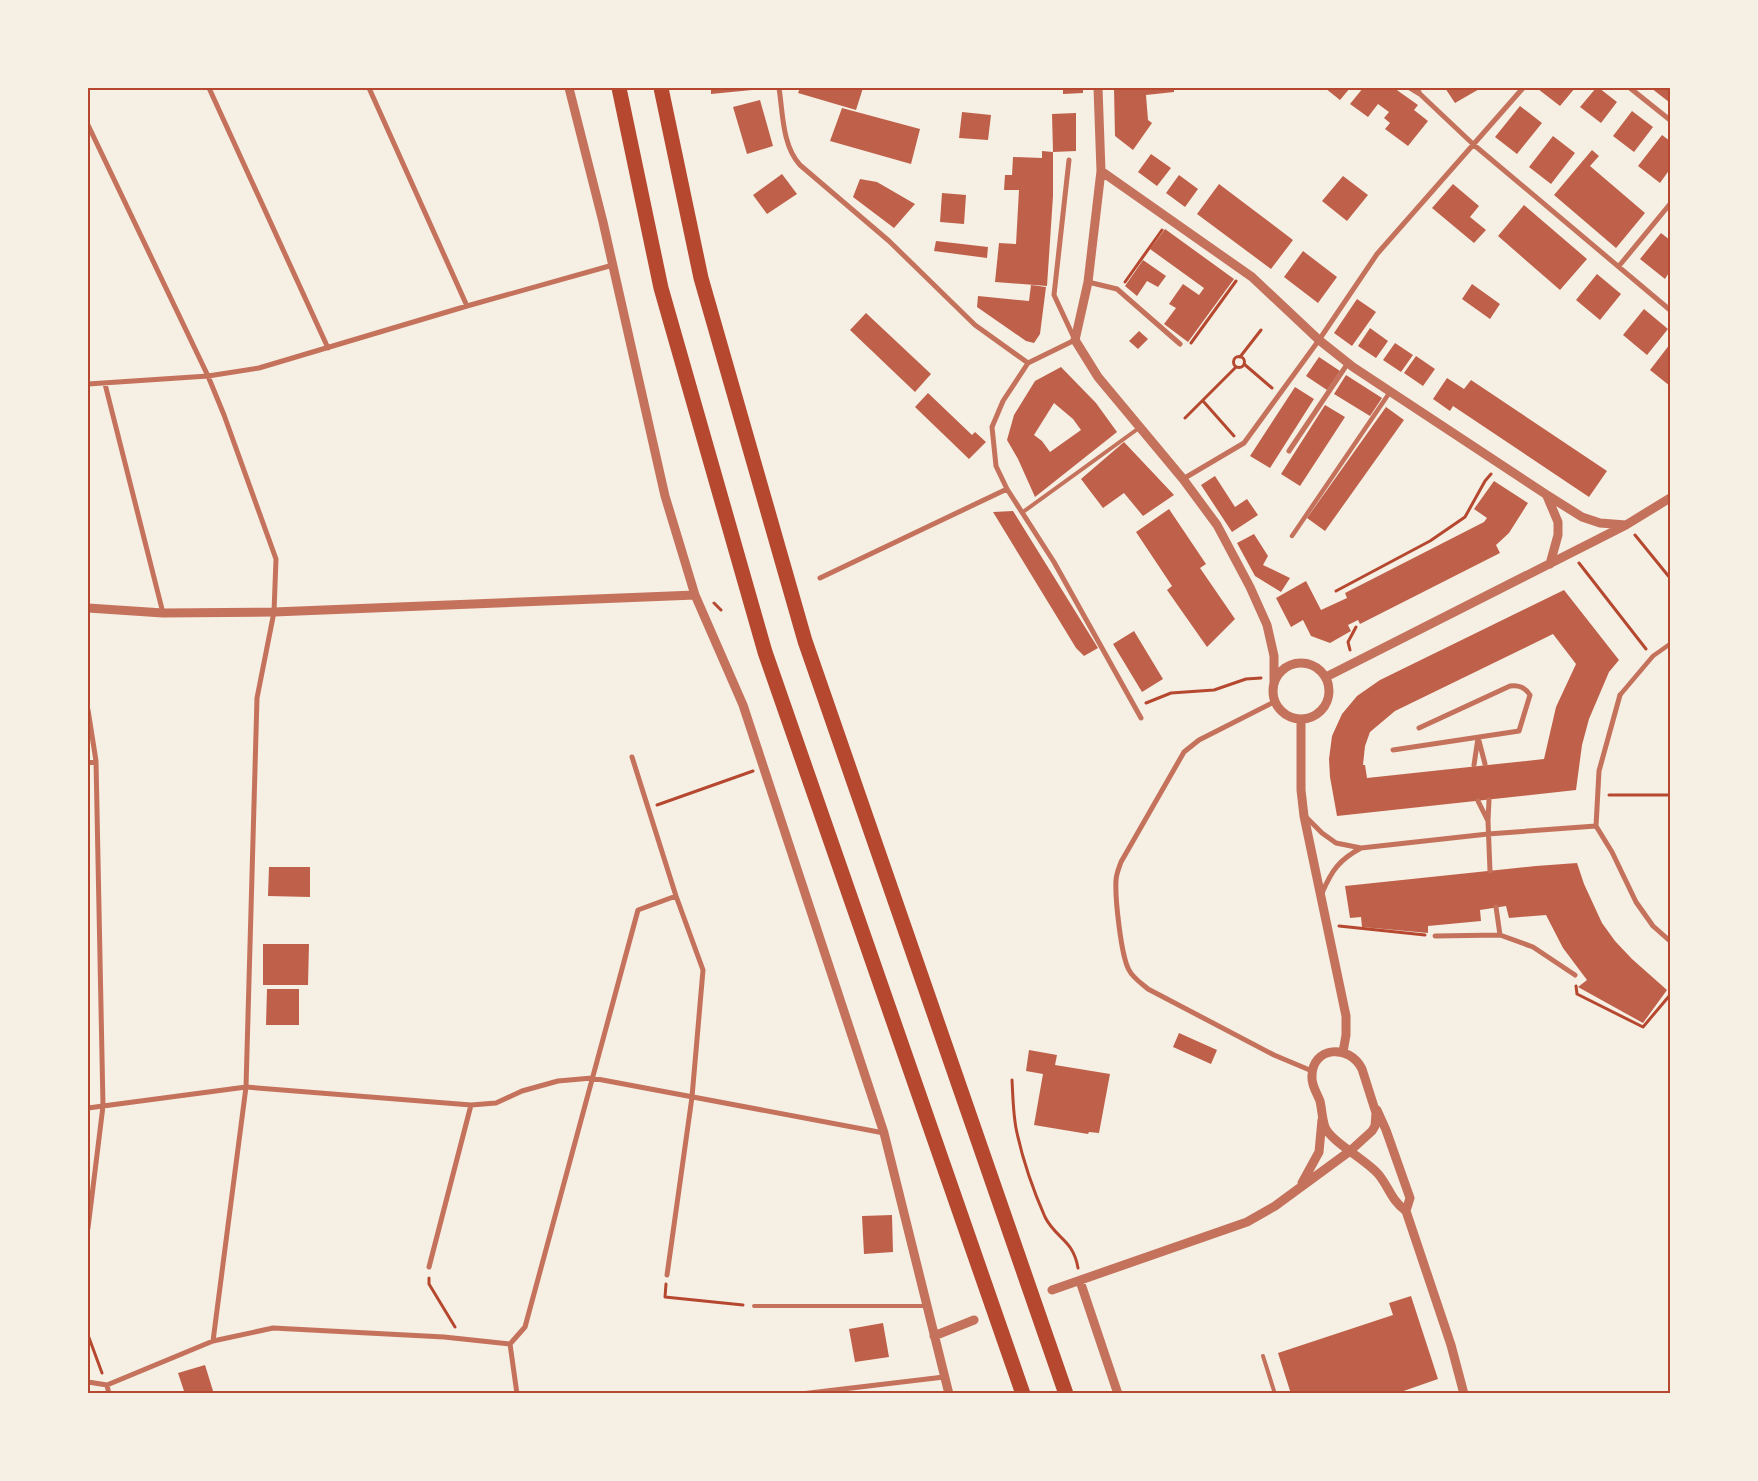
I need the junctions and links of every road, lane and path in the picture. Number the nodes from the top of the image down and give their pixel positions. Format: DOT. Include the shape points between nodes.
graph roads {
  1 [pos="208,88"];
  2 [pos="369,88"];
  3 [pos="569,88"];
  4 [pos="619,88"];
  5 [pos="661,88"];
  6 [pos="779,88"];
  7 [pos="1098,88"];
  8 [pos="1410,88"];
  9 [pos="1417,88"];
  10 [pos="1523,88"];
  11 [pos="1630,88"];
  12 [pos="1420,94"];
  13 [pos="1670,120"];
  14 [pos="88,125"];
  15 [pos="1474,145"];
  16 [pos="1069,160"];
  17 [pos="1101,171"];
  18 [pos="1670,204"];
  19 [pos="1170,218"];
  20 [pos="613,265"];
  21 [pos="1619,266"];
  22 [pos="1244,271"];
  23 [pos="1088,282"];
  24 [pos="1119,291"];
  25 [pos="467,306"];
  26 [pos="1670,310"];
  27 [pos="1261,330"];
  28 [pos="1075,340"];
  29 [pos="1319,340"];
  30 [pos="1180,344"];
  31 [pos="328,348"];
  32 [pos="1240,356"];
  33 [pos="1028,363"];
  34 [pos="1348,363"];
  35 [pos="1244,364"];
  36 [pos="1236,367"];
  37 [pos="208,376"];
  38 [pos="88,384"];
  39 [pos="105,384"];
  40 [pos="1273,390"];
  41 [pos="1391,392"];
  42 [pos="1202,401"];
  43 [pos="1186,418"];
  44 [pos="1140,427"];
  45 [pos="1244,443"];
  46 [pos="1289,451"];
  47 [pos="1500,464"];
  48 [pos="1183,479"];
  49 [pos="1007,489"];
  50 [pos="1547,495"];
  51 [pos="1670,498"];
  52 [pos="1023,512"];
  53 [pos="1626,525"];
  54 [pos="1292,536"];
  55 [pos="1571,553"];
  56 [pos="1550,564"];
  57 [pos="820,578"];
  58 [pos="1670,578"];
  59 [pos="1336,591"];
  60 [pos="695,595"];
  61 [pos="88,608"];
  62 [pos="274,612"];
  63 [pos="163,613"];
  64 [pos="1356,627"];
  65 [pos="1670,644"];
  66 [pos="1350,651"];
  67 [pos="1653,656"];
  68 [pos="1326,677"];
  69 [pos="1274,680"];
  70 [pos="1620,695"];
  71 [pos="1274,702"];
  72 [pos="1135,707"];
  73 [pos="88,710"];
  74 [pos="1141,718"];
  75 [pos="1301,719"];
  76 [pos="1419,728"];
  77 [pos="1478,738"];
  78 [pos="1392,750"];
  79 [pos="632,757"];
  80 [pos="96,761"];
  81 [pos="88,763"];
  82 [pos="1485,764"];
  83 [pos="1474,766"];
  84 [pos="764,768"];
  85 [pos="1597,795"];
  86 [pos="1670,796"];
  87 [pos="1489,800"];
  88 [pos="1478,801"];
  89 [pos="647,808"];
  90 [pos="1304,816"];
  91 [pos="1488,821"];
  92 [pos="1596,826"];
  93 [pos="1488,834"];
  94 [pos="1361,848"];
  95 [pos="1490,871"];
  96 [pos="1321,894"];
  97 [pos="676,896"];
  98 [pos="1496,907"];
  99 [pos="1327,924"];
  100 [pos="1500,935"];
  101 [pos="1435,936"];
  102 [pos="1670,941"];
  103 [pos="1575,975"];
  104 [pos="1670,995"];
  105 [pos="1343,1052"];
  106 [pos="1312,1070"];
  107 [pos="592,1078"];
  108 [pos="1012,1080"];
  109 [pos="246,1087"];
  110 [pos="692,1097"];
  111 [pos="1373,1103"];
  112 [pos="471,1105"];
  113 [pos="103,1106"];
  114 [pos="88,1108"];
  115 [pos="1323,1113"];
  116 [pos="884,1133"];
  117 [pos="1365,1139"];
  118 [pos="1338,1141"];
  119 [pos="1350,1151"];
  120 [pos="1299,1188"];
  121 [pos="1406,1211"];
  122 [pos="88,1228"];
  123 [pos="429,1267"];
  124 [pos="667,1275"];
  125 [pos="1080,1281"];
  126 [pos="1052,1290"];
  127 [pos="754,1306"];
  128 [pos="927,1306"];
  129 [pos="974,1320"];
  130 [pos="88,1335"];
  131 [pos="934,1336"];
  132 [pos="462,1339"];
  133 [pos="213,1341"];
  134 [pos="510,1344"];
  135 [pos="1263,1356"];
  136 [pos="944,1377"];
  137 [pos="88,1382"];
  138 [pos="107,1385"];
  139 [pos="109,1394"];
  140 [pos="517,1394"];
  141 [pos="801,1394"];
  142 [pos="950,1394"];
  143 [pos="1023,1394"];
  144 [pos="1066,1394"];
  145 [pos="1118,1394"];
  146 [pos="1275,1394"];
  147 [pos="1464,1394"];
  1 -- 31 [label="street"];
  2 -- 25 [label="street"];
  3 -- 20 [label="street"];
  4 -- 143 [label="highway" via="661,288 765,652"];
  5 -- 144 [label="highway" via="701,278 805,641"];
  6 -- 33 [label="street" via="788,146 795,160 889,241 975,325"];
  7 -- 17 [label="street"];
  8 -- 12 [label="street"];
  9 -- 12 [label="street"];
  10 -- 15 [label="street"];
  11 -- 13 [label="street"];
  12 -- 15 [label="street"];
  14 -- 37 [label="street"];
  15 -- 21 [label="street"];
  15 -- 29 [label="street" via="1377,254"];
  16 -- 28 [label="street" via="1054,295"];
  17 -- 19 [label="street"];
  17 -- 23 [label="street"];
  18 -- 21 [label="street"];
  19 -- 22 [label="street"];
  19 -- 24 [label="path"];
  20 -- 25 [label="street"];
  20 -- 60 [label="street" via="665,496"];
  21 -- 26 [label="street"];
  22 -- 29 [label="street"];
  22 -- 30 [label="path" via="1190,344"];
  23 -- 24 [label="street"];
  23 -- 28 [label="street"];
  24 -- 30 [label="street"];
  25 -- 31 [label="street"];
  27 -- 32 [label="path"];
  28 -- 33 [label="street"];
  28 -- 44 [label="street" via="1098,377"];
  29 -- 34 [label="street"];
  29 -- 45 [label="street"];
  31 -- 37 [label="street" via="259,368"];
  32 -- 35 [label="path"];
  32 -- 36 [label="path" via="1233,361"];
  33 -- 49 [label="street" via="1003,401 992,427 996,466"];
  34 -- 41 [label="street"];
  34 -- 46 [label="street"];
  35 -- 36 [label="path"];
  35 -- 40 [label="path"];
  36 -- 42 [label="path"];
  37 -- 39 [label="street"];
  37 -- 62 [label="street" via="276,559"];
  38 -- 39 [label="street"];
  39 -- 63 [label="street"];
  41 -- 47 [label="street"];
  41 -- 54 [label="street"];
  42 -- 43 [label="path"];
  42 -- 45 [label="path" via="1236,439"];
  44 -- 48 [label="street"];
  44 -- 52 [label="lane"];
  45 -- 48 [label="street"];
  47 -- 50 [label="street"];
  47 -- 59 [label="path" via="1485,481 1465,517 1430,541"];
  48 -- 69 [label="street" via="1217,525 1250,586 1274,656"];
  49 -- 52 [label="street"];
  49 -- 57 [label="street"];
  50 -- 53 [label="street" via="1582,517 1600,523"];
  50 -- 56 [label="street" via="1558,522"];
  51 -- 53 [label="street"];
  52 -- 72 [label="street"];
  53 -- 55 [label="street"];
  53 -- 58 [label="path"];
  55 -- 56 [label="street"];
  55 -- 67 [label="path"];
  56 -- 68 [label="street"];
  60 -- 62 [label="street"];
  60 -- 84 [label="street" via="743,705"];
  61 -- 63 [label="street"];
  62 -- 63 [label="street"];
  62 -- 109 [label="street" via="258,698"];
  64 -- 66 [label="path" via="1348,642"];
  65 -- 67 [label="street"];
  67 -- 70 [label="street"];
  68 -- 69 [label="street" via="1320,669 1302,662 1284,668"];
  68 -- 75 [label="street" via="1329,696 1326,705 1311,718"];
  69 -- 71 [label="street"];
  69 -- 72 [label="path" via="1246,679 1214,690 1171,692"];
  70 -- 85 [label="street" via="1599,771"];
  71 -- 75 [label="street" via="1285,714"];
  71 -- 106 [label="street" via="1199,740 1184,752 1121,862 1116,890 1124,955 1134,978 1148,989"];
  72 -- 74 [label="street"];
  73 -- 80 [label="street"];
  75 -- 90 [label="street"];
  76 -- 77 [label="street" via="1510,686 1527,690 1530,695 1519,732"];
  77 -- 78 [label="street"];
  77 -- 82 [label="street"];
  77 -- 83 [label="street"];
  79 -- 89 [label="street"];
  80 -- 81 [label="street"];
  80 -- 113 [label="street"];
  84 -- 89 [label="path"];
  84 -- 116 [label="street"];
  85 -- 86 [label="path"];
  85 -- 92 [label="street"];
  87 -- 91 [label="street"];
  88 -- 91 [label="street"];
  89 -- 97 [label="street"];
  90 -- 94 [label="street" via="1330,840"];
  90 -- 96 [label="street"];
  91 -- 93 [label="street"];
  92 -- 93 [label="street"];
  92 -- 102 [label="street" via="1636,902 1653,926"];
  93 -- 94 [label="street"];
  93 -- 95 [label="street"];
  94 -- 96 [label="street" via="1337,865"];
  96 -- 99 [label="street"];
  97 -- 107 [label="street" via="638,910"];
  97 -- 110 [label="street" via="703,970"];
  98 -- 100 [label="street"];
  99 -- 101 [label="path"];
  99 -- 105 [label="street" via="1346,1016"];
  100 -- 101 [label="street"];
  100 -- 103 [label="street" via="1533,947"];
  103 -- 104 [label="path" via="1576,994 1643,1027"];
  105 -- 106 [label="street" via="1327,1053"];
  105 -- 111 [label="street" via="1359,1063"];
  106 -- 115 [label="street" via="1312,1084"];
  107 -- 110 [label="street"];
  107 -- 112 [label="street" via="558,1080 496,1103"];
  107 -- 134 [label="street" via="525,1327"];
  108 -- 125 [label="path" via="1017,1132 1024,1159 1045,1218 1076,1256"];
  109 -- 112 [label="street"];
  109 -- 113 [label="street"];
  109 -- 133 [label="street"];
  110 -- 116 [label="street"];
  110 -- 124 [label="street"];
  111 -- 117 [label="street" via="1376,1113 1374,1126"];
  111 -- 121 [label="street" via="1410,1198"];
  112 -- 123 [label="street"];
  113 -- 114 [label="street"];
  113 -- 122 [label="street"];
  115 -- 118 [label="street" via="1326,1128"];
  115 -- 120 [label="street" via="1319,1152"];
  116 -- 128 [label="street"];
  117 -- 118 [label="street" via="1355,1143"];
  117 -- 119 [label="street"];
  118 -- 119 [label="street"];
  119 -- 120 [label="street"];
  119 -- 121 [label="street" via="1379,1174 1396,1203"];
  120 -- 125 [label="street" via="1247,1222"];
  121 -- 147 [label="street"];
  123 -- 132 [label="path" via="429,1284"];
  124 -- 127 [label="path" via="665,1297"];
  125 -- 126 [label="street"];
  125 -- 145 [label="street"];
  127 -- 128 [label="lane"];
  128 -- 131 [label="street"];
  129 -- 131 [label="street"];
  130 -- 138 [label="path"];
  131 -- 136 [label="street"];
  132 -- 133 [label="street" via="273,1328"];
  132 -- 134 [label="street"];
  133 -- 138 [label="street"];
  134 -- 140 [label="street"];
  135 -- 146 [label="lane"];
  136 -- 141 [label="street"];
  136 -- 142 [label="street"];
  137 -- 138 [label="street"];
  138 -- 139 [label="street"];
}
